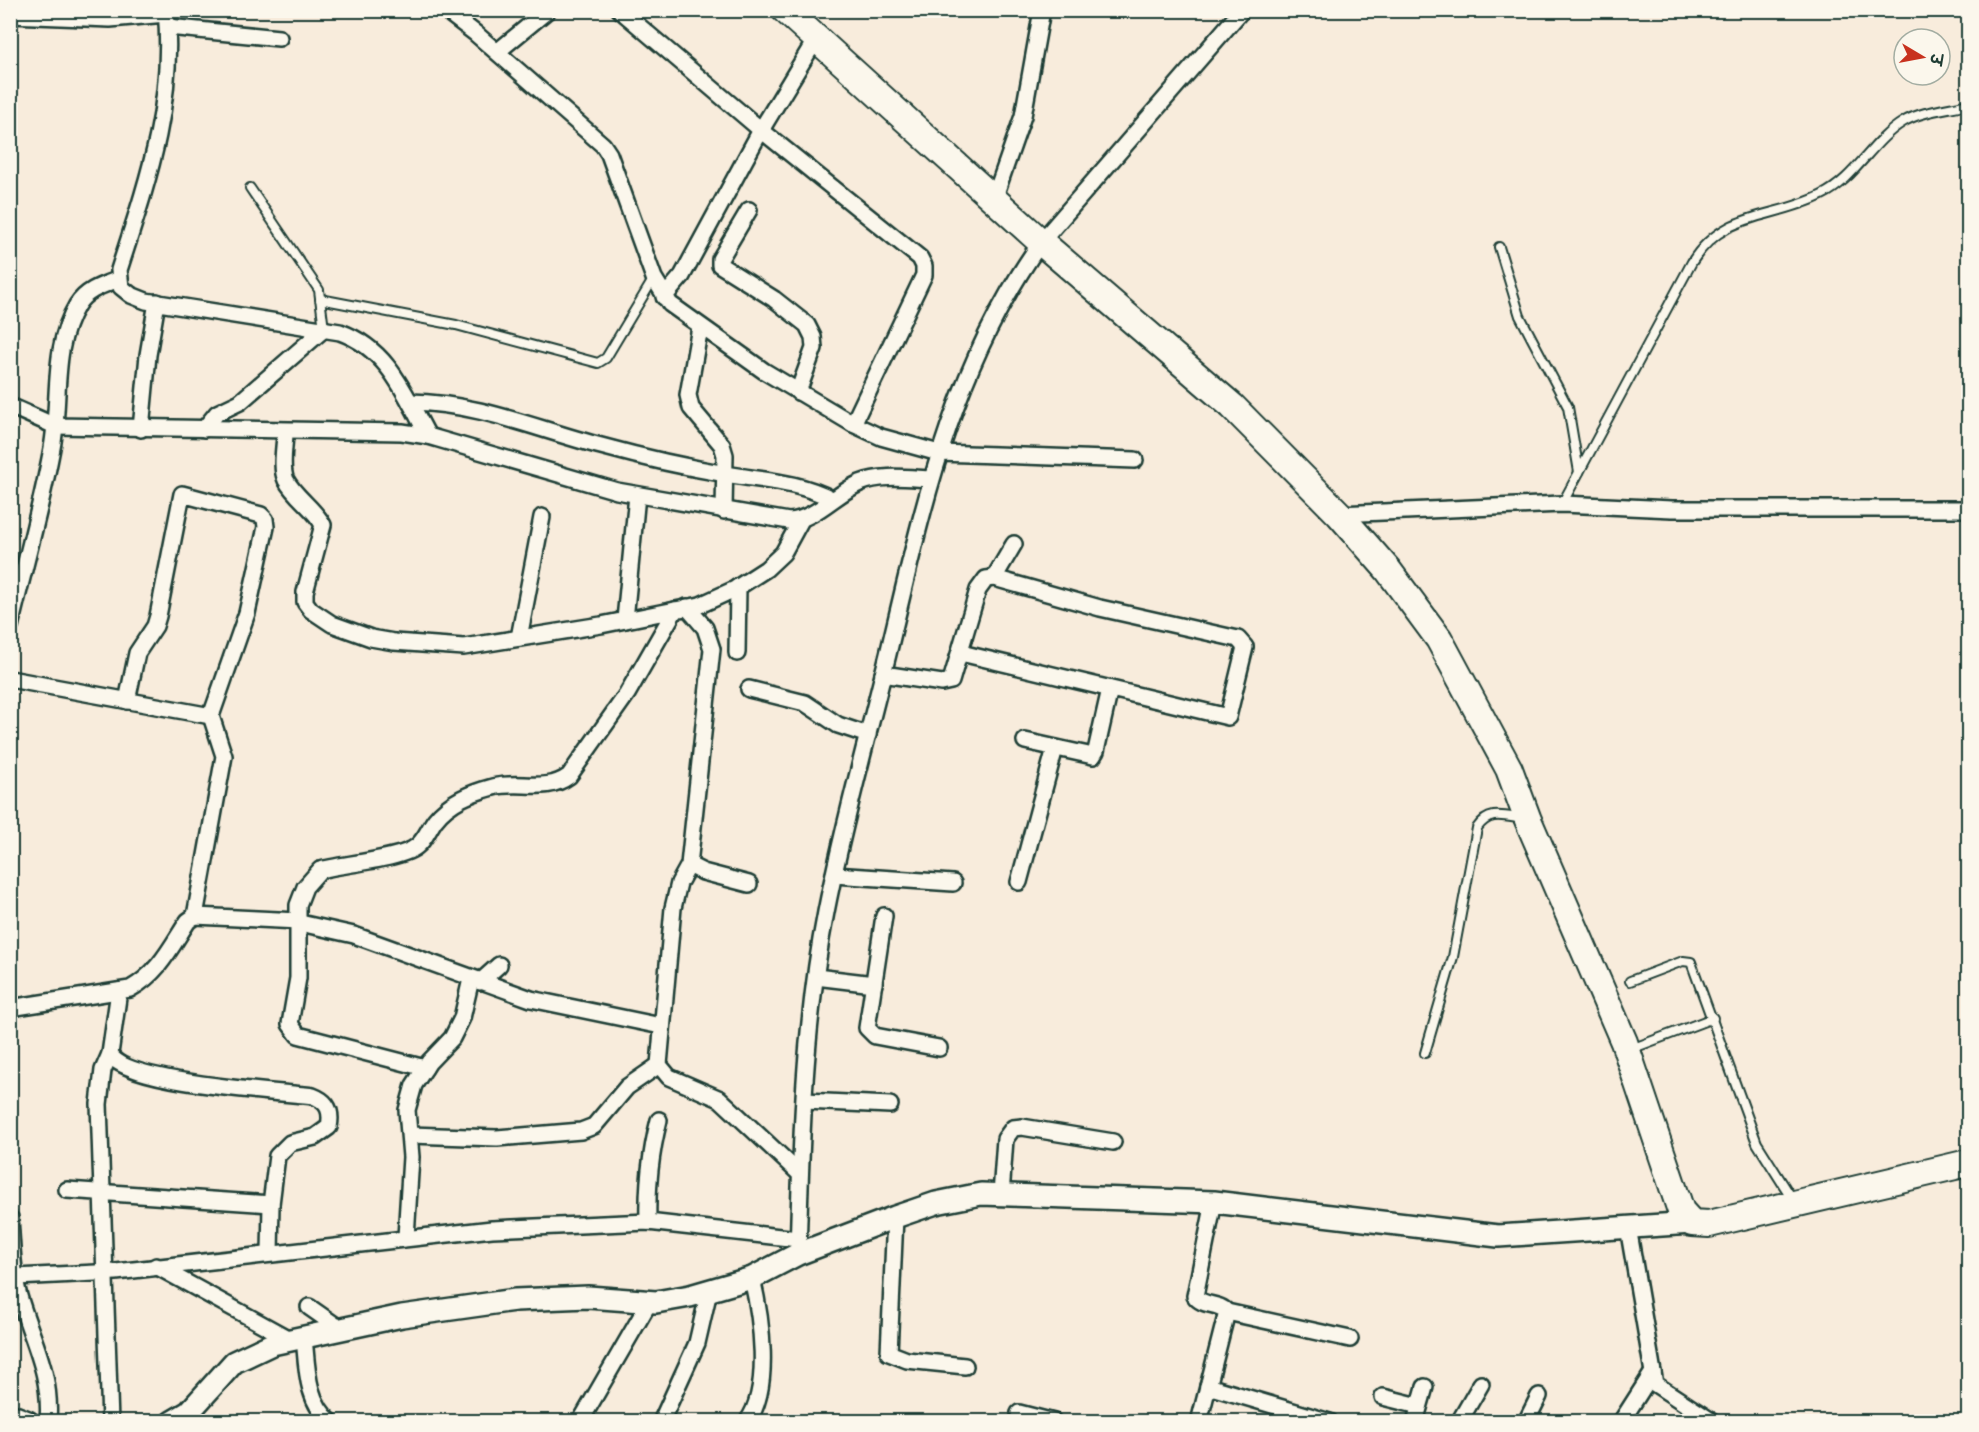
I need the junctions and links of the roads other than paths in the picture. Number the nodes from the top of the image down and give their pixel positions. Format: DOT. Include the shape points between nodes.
graph roads {
  1 [pos="445,10"];
  2 [pos="548,10"];
  3 [pos="620,10"];
  4 [pos="1042,10"];
  5 [pos="1242,10"];
  6 [pos="10,15"];
  7 [pos="167,17"];
  8 [pos="804,21"];
  9 [pos="279,38"];
  10 [pos="497,52"];
  11 [pos="1968,104"];
  12 [pos="761,130"];
  13 [pos="250,188"];
  14 [pos="994,199"];
  15 [pos="749,210"];
  16 [pos="1041,242"];
  17 [pos="1499,247"];
  18 [pos="654,278"];
  19 [pos="119,279"];
  20 [pos="664,297"];
  21 [pos="320,299"];
  22 [pos="157,302"];
  23 [pos="700,327"];
  24 [pos="324,329"];
  25 [pos="798,392"];
  26 [pos="410,402"];
  27 [pos="10,406"];
  28 [pos="853,424"];
  29 [pos="55,426"];
  30 [pos="141,429"];
  31 [pos="204,429"];
  32 [pos="285,432"];
  33 [pos="428,436"];
  34 [pos="939,453"];
  35 [pos="1136,460"];
  36 [pos="1579,472"];
  37 [pos="725,474"];
  38 [pos="931,479"];
  39 [pos="637,495"];
  40 [pos="832,499"];
  41 [pos="1562,504"];
  42 [pos="1968,508"];
  43 [pos="724,510"];
  44 [pos="1339,514"];
  45 [pos="542,517"];
  46 [pos="801,520"];
  47 [pos="1014,544"];
  48 [pos="994,578"];
  49 [pos="738,587"];
  50 [pos="681,609"];
  51 [pos="625,620"];
  52 [pos="10,627"];
  53 [pos="519,638"];
  54 [pos="737,653"];
  55 [pos="961,653"];
  56 [pos="883,674"];
  57 [pos="10,679"];
  58 [pos="749,689"];
  59 [pos="1110,689"];
  60 [pos="127,701"];
  61 [pos="211,716"];
  62 [pos="868,735"];
  63 [pos="1026,741"];
  64 [pos="1055,748"];
  65 [pos="1528,820"];
  66 [pos="689,865"];
  67 [pos="834,875"];
  68 [pos="1019,882"];
  69 [pos="953,883"];
  70 [pos="749,884"];
  71 [pos="195,916"];
  72 [pos="884,916"];
  73 [pos="300,922"];
  74 [pos="499,965"];
  75 [pos="816,977"];
  76 [pos="476,981"];
  77 [pos="1630,981"];
  78 [pos="874,984"];
  79 [pos="119,991"];
  80 [pos="10,1008"];
  81 [pos="1713,1018"];
  82 [pos="661,1026"];
  83 [pos="939,1048"];
  84 [pos="1626,1051"];
  85 [pos="1425,1053"];
  86 [pos="110,1054"];
  87 [pos="659,1065"];
  88 [pos="425,1068"];
  89 [pos="806,1101"];
  90 [pos="890,1106"];
  91 [pos="659,1120"];
  92 [pos="410,1135"];
  93 [pos="1113,1142"];
  94 [pos="1968,1163"];
  95 [pos="800,1174"];
  96 [pos="67,1190"];
  97 [pos="103,1193"];
  98 [pos="1001,1195"];
  99 [pos="1214,1202"];
  100 [pos="271,1204"];
  101 [pos="1796,1204"];
  102 [pos="895,1217"];
  103 [pos="10,1218"];
  104 [pos="648,1222"];
  105 [pos="1692,1223"];
  106 [pos="1628,1227"];
  107 [pos="406,1237"];
  108 [pos="798,1247"];
  109 [pos="270,1252"];
  110 [pos="156,1266"];
  111 [pos="105,1272"];
  112 [pos="16,1277"];
  113 [pos="752,1278"];
  114 [pos="709,1291"];
  115 [pos="650,1301"];
  116 [pos="309,1307"];
  117 [pos="17,1308"];
  118 [pos="1227,1312"];
  119 [pos="339,1328"];
  120 [pos="298,1338"];
  121 [pos="1350,1339"];
  122 [pos="965,1366"];
  123 [pos="1653,1372"];
  124 [pos="1481,1384"];
  125 [pos="1208,1386"];
  126 [pos="1425,1387"];
  127 [pos="1539,1396"];
  128 [pos="1383,1397"];
  129 [pos="1419,1406"];
  130 [pos="1018,1413"];
  131 [pos="10,1415"];
  132 [pos="587,1418"];
  133 [pos="28,1422"];
  134 [pos="48,1422"];
  135 [pos="110,1422"];
  136 [pos="172,1422"];
  137 [pos="331,1422"];
  138 [pos="662,1422"];
  139 [pos="747,1422"];
  140 [pos="1054,1422"];
  141 [pos="1199,1422"];
  142 [pos="1330,1422"];
  143 [pos="1415,1422"];
  144 [pos="1460,1422"];
  145 [pos="1526,1422"];
  146 [pos="1621,1422"];
  147 [pos="1713,1422"];
  1 -- 10 [label="street"];
  2 -- 10 [label="street"];
  3 -- 12 [label="street"];
  4 -- 14 [label="street" via="1023,116"];
  5 -- 16 [label="street"];
  6 -- 7 [label="street"];
  7 -- 9 [label="street"];
  7 -- 19 [label="street" via="170,48 166,95 155,157"];
  8 -- 12 [label="street"];
  8 -- 14 [label="highway"];
  10 -- 18 [label="street" via="603,145"];
  11 -- 36 [label="lane" via="1904,121 1842,183 1822,195 1731,225 1701,247"];
  12 -- 20 [label="street" via="681,276"];
  12 -- 28 [label="street" via="920,258 924,266 924,275"];
  13 -- 21 [label="lane" via="314,283"];
  14 -- 16 [label="highway"];
  15 -- 25 [label="street" via="720,264 807,325 814,348"];
  16 -- 34 [label="street" via="987,329"];
  16 -- 44 [label="highway" via="1232,406"];
  17 -- 36 [label="lane" via="1520,316 1568,407"];
  18 -- 20 [label="street"];
  18 -- 21 [label="lane" via="606,358 598,363 456,325"];
  19 -- 22 [label="street" via="131,295"];
  19 -- 29 [label="street" via="91,290 78,303 65,330"];
  20 -- 23 [label="street"];
  21 -- 24 [label="lane"];
  22 -- 24 [label="street"];
  22 -- 30 [label="street"];
  23 -- 25 [label="street"];
  23 -- 37 [label="street" via="688,395 691,408 722,445"];
  24 -- 26 [label="street" via="357,338 374,350 390,367"];
  24 -- 31 [label="street" via="240,402 217,413"];
  25 -- 28 [label="street"];
  26 -- 33 [label="street"];
  26 -- 37 [label="street" via="495,414 601,446"];
  27 -- 29 [label="street"];
  28 -- 34 [label="street" via="890,440"];
  29 -- 30 [label="street"];
  29 -- 52 [label="street"];
  30 -- 31 [label="street"];
  31 -- 32 [label="street"];
  32 -- 33 [label="street" via="402,432"];
  32 -- 53 [label="street" via="286,481 318,514 323,525 305,592 305,602 311,610 332,624 394,642 464,647"];
  33 -- 39 [label="street"];
  34 -- 35 [label="street"];
  34 -- 38 [label="street"];
  36 -- 41 [label="lane"];
  37 -- 40 [label="street" via="809,487"];
  37 -- 43 [label="street"];
  38 -- 40 [label="street" via="895,477 861,482"];
  38 -- 56 [label="street"];
  39 -- 43 [label="street"];
  39 -- 51 [label="street"];
  40 -- 46 [label="street"];
  41 -- 42 [label="street"];
  41 -- 44 [label="street"];
  43 -- 46 [label="street"];
  44 -- 65 [label="highway" via="1388,570 1439,639 1509,769"];
  45 -- 53 [label="street"];
  46 -- 49 [label="street" via="783,553"];
  47 -- 48 [label="street"];
  48 -- 55 [label="street" via="986,579 978,590"];
  48 -- 59 [label="street" via="1100,608 1238,639 1245,647 1228,717"];
  49 -- 50 [label="street" via="700,605"];
  49 -- 54 [label="street"];
  50 -- 51 [label="street"];
  50 -- 66 [label="street" via="705,628 712,649"];
  50 -- 73 [label="street" via="568,776 547,786 497,786 472,793 435,819 418,846 407,852 320,870 305,887 298,905"];
  51 -- 53 [label="street"];
  55 -- 56 [label="street" via="954,677 947,683"];
  55 -- 59 [label="street"];
  56 -- 62 [label="street"];
  57 -- 60 [label="street"];
  58 -- 62 [label="street" via="806,703 838,726"];
  59 -- 64 [label="street" via="1095,754"];
  60 -- 61 [label="street"];
  60 -- 61 [label="street" via="137,653 158,616 182,494 265,519 247,613"];
  61 -- 71 [label="street" via="224,756"];
  62 -- 67 [label="street"];
  63 -- 64 [label="street"];
  64 -- 68 [label="street"];
  65 -- 84 [label="highway"];
  65 -- 85 [label="lane" via="1493,814 1477,828 1453,957"];
  66 -- 70 [label="street"];
  66 -- 82 [label="street" via="679,883 673,908"];
  67 -- 69 [label="street"];
  67 -- 75 [label="street"];
  71 -- 73 [label="street"];
  71 -- 79 [label="street" via="146,980"];
  72 -- 78 [label="street"];
  73 -- 76 [label="street" via="354,935"];
  73 -- 88 [label="street" via="298,978 290,1024 293,1031"];
  74 -- 76 [label="street"];
  75 -- 78 [label="street"];
  75 -- 89 [label="street"];
  76 -- 82 [label="street" via="556,1006"];
  76 -- 88 [label="street" via="452,1038"];
  77 -- 81 [label="lane" via="1683,961 1691,962"];
  78 -- 83 [label="street" via="869,1032"];
  79 -- 80 [label="street"];
  79 -- 86 [label="street"];
  81 -- 84 [label="lane"];
  81 -- 101 [label="lane" via="1757,1143"];
  82 -- 87 [label="street"];
  84 -- 105 [label="highway" via="1681,1211"];
  86 -- 97 [label="street" via="100,1086"];
  86 -- 100 [label="street" via="118,1063 176,1081 322,1100 329,1106 329,1127 315,1137 290,1143 277,1156"];
  87 -- 92 [label="street" via="627,1087 594,1126 581,1131 497,1138"];
  87 -- 95 [label="street" via="669,1077 720,1099"];
  88 -- 92 [label="street" via="414,1085 407,1110"];
  89 -- 90 [label="street"];
  89 -- 95 [label="street"];
  91 -- 104 [label="street" via="648,1176"];
  92 -- 107 [label="street"];
  93 -- 98 [label="street" via="1022,1126 1013,1128 1005,1139"];
  94 -- 101 [label="highway"];
  95 -- 108 [label="street"];
  96 -- 97 [label="street"];
  97 -- 100 [label="street"];
  97 -- 111 [label="street"];
  98 -- 99 [label="main road"];
  98 -- 102 [label="main road" via="958,1198"];
  99 -- 106 [label="main road" via="1498,1236"];
  99 -- 118 [label="street" via="1195,1296"];
  100 -- 109 [label="street"];
  101 -- 105 [label="highway" via="1709,1224"];
  102 -- 108 [label="main road"];
  102 -- 122 [label="street" via="889,1353 907,1360"];
  103 -- 112 [label="street"];
  104 -- 107 [label="street" via="492,1228"];
  104 -- 108 [label="street"];
  105 -- 106 [label="main road"];
  106 -- 123 [label="street"];
  107 -- 109 [label="street"];
  108 -- 113 [label="main road"];
  109 -- 110 [label="street"];
  110 -- 111 [label="street"];
  110 -- 120 [label="street"];
  111 -- 112 [label="street"];
  111 -- 135 [label="street"];
  112 -- 117 [label="street"];
  113 -- 114 [label="main road"];
  113 -- 139 [label="street" via="761,1333 761,1374 758,1397"];
  114 -- 115 [label="main road"];
  114 -- 138 [label="street" via="697,1343"];
  115 -- 119 [label="main road" via="515,1300"];
  115 -- 132 [label="street"];
  116 -- 119 [label="street"];
  117 -- 134 [label="street" via="46,1378"];
  118 -- 121 [label="street"];
  118 -- 125 [label="street"];
  119 -- 120 [label="main road"];
  120 -- 136 [label="main road" via="272,1344 234,1362 189,1412"];
  120 -- 137 [label="street" via="315,1400"];
  123 -- 146 [label="street"];
  123 -- 147 [label="street" via="1655,1384"];
  124 -- 144 [label="street"];
  125 -- 141 [label="street"];
  125 -- 142 [label="street"];
  126 -- 129 [label="street"];
  127 -- 145 [label="street"];
  128 -- 129 [label="street"];
  129 -- 143 [label="street"];
  130 -- 140 [label="street"];
  131 -- 133 [label="main road"];
}
